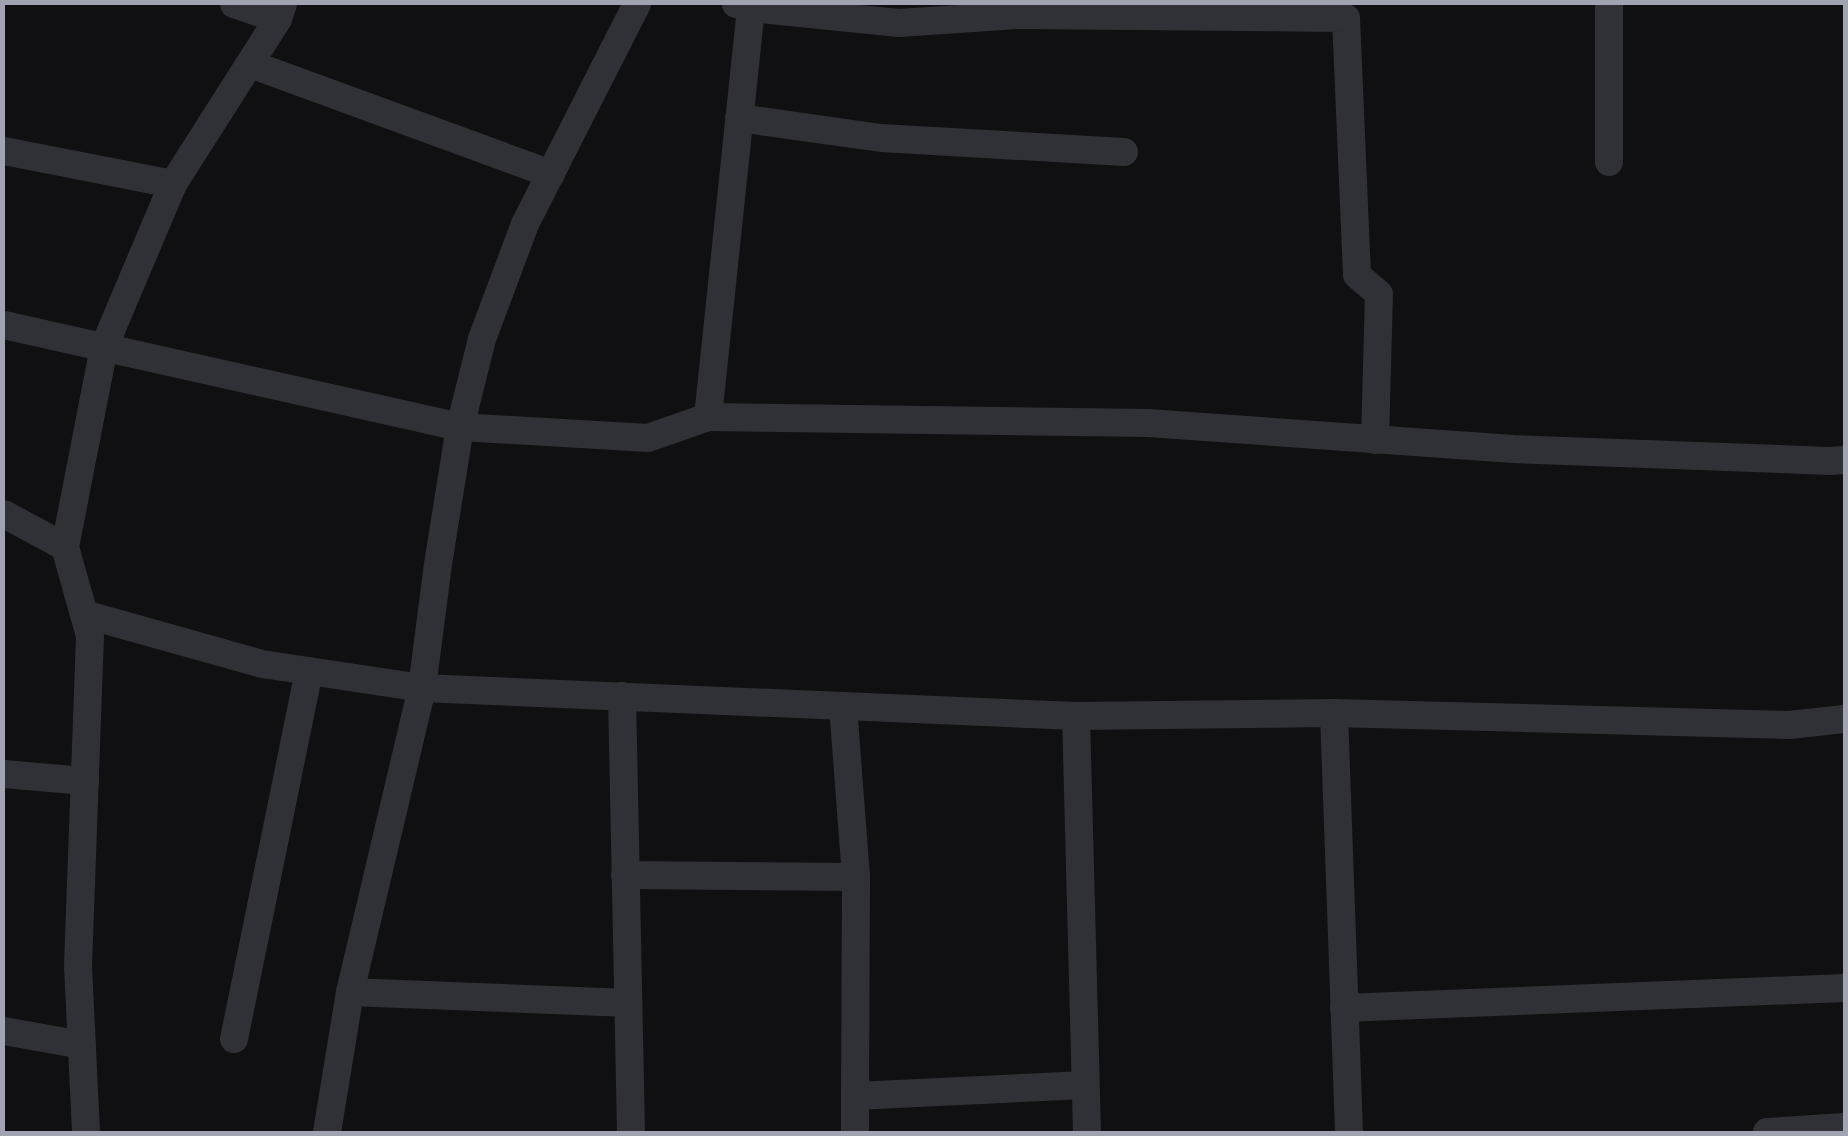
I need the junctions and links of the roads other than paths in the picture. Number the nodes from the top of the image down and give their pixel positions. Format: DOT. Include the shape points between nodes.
graph roads {
  1 [pos="234,4"];
  2 [pos="638,4"];
  3 [pos="1609,4"];
  4 [pos="743,6"];
  5 [pos="1019,10"];
  6 [pos="281,12"];
  7 [pos="250,64"];
  8 [pos="739,118"];
  9 [pos="4,151"];
  10 [pos="1124,152"];
  11 [pos="1609,162"];
  12 [pos="551,174"];
  13 [pos="173,184"];
  14 [pos="4,325"];
  15 [pos="104,346"];
  16 [pos="708,417"];
  17 [pos="460,427"];
  18 [pos="1375,440"];
  19 [pos="1844,460"];
  20 [pos="4,514"];
  21 [pos="65,547"];
  22 [pos="84,614"];
  23 [pos="309,671"];
  24 [pos="422,688"];
  25 [pos="622,696"];
  26 [pos="843,706"];
  27 [pos="1334,713"];
  28 [pos="1076,716"];
  29 [pos="1844,719"];
  30 [pos="4,774"];
  31 [pos="85,781"];
  32 [pos="625,876"];
  33 [pos="856,877"];
  34 [pos="1844,988"];
  35 [pos="350,992"];
  36 [pos="628,1003"];
  37 [pos="1344,1008"];
  38 [pos="4,1031"];
  39 [pos="234,1039"];
  40 [pos="82,1045"];
  41 [pos="1085,1085"];
  42 [pos="855,1096"];
  43 [pos="1844,1127"];
  44 [pos="86,1132"];
  45 [pos="326,1132"];
  46 [pos="631,1132"];
  47 [pos="855,1132"];
  48 [pos="1087,1132"];
  49 [pos="1349,1132"];
  50 [pos="1767,1132"];
  1 -- 6 [label="street"];
  2 -- 12 [label="street"];
  3 -- 11 [label="street"];
  4 -- 5 [label="street" via="899,23"];
  4 -- 8 [label="street"];
  5 -- 18 [label="street" via="1346,18 1357,275 1379,294"];
  6 -- 7 [label="street"];
  7 -- 12 [label="street"];
  7 -- 13 [label="street"];
  8 -- 10 [label="street" via="881,138"];
  8 -- 16 [label="street"];
  9 -- 13 [label="street"];
  12 -- 17 [label="street" via="525,224 482,339"];
  13 -- 15 [label="street"];
  14 -- 15 [label="street"];
  15 -- 17 [label="street"];
  15 -- 21 [label="street"];
  16 -- 17 [label="street" via="648,438"];
  16 -- 18 [label="street" via="1148,423"];
  17 -- 24 [label="street"];
  18 -- 19 [label="street" via="1513,449"];
  20 -- 21 [label="street"];
  21 -- 22 [label="street"];
  22 -- 23 [label="street" via="262,664"];
  22 -- 31 [label="street" via="90,636"];
  23 -- 24 [label="street"];
  23 -- 39 [label="street"];
  24 -- 25 [label="street"];
  24 -- 35 [label="street"];
  25 -- 26 [label="street"];
  25 -- 32 [label="street"];
  26 -- 28 [label="street"];
  26 -- 33 [label="street"];
  27 -- 28 [label="street"];
  27 -- 29 [label="street" via="1789,724"];
  27 -- 37 [label="street"];
  28 -- 41 [label="street"];
  30 -- 31 [label="street"];
  31 -- 40 [label="street" via="78,966"];
  32 -- 33 [label="street"];
  32 -- 36 [label="street"];
  33 -- 42 [label="street"];
  34 -- 37 [label="street"];
  35 -- 36 [label="street"];
  35 -- 45 [label="street"];
  36 -- 46 [label="street"];
  37 -- 49 [label="street"];
  38 -- 40 [label="street"];
  40 -- 44 [label="street"];
  41 -- 42 [label="street"];
  41 -- 48 [label="street"];
  42 -- 47 [label="street"];
  43 -- 50 [label="street"];
}
